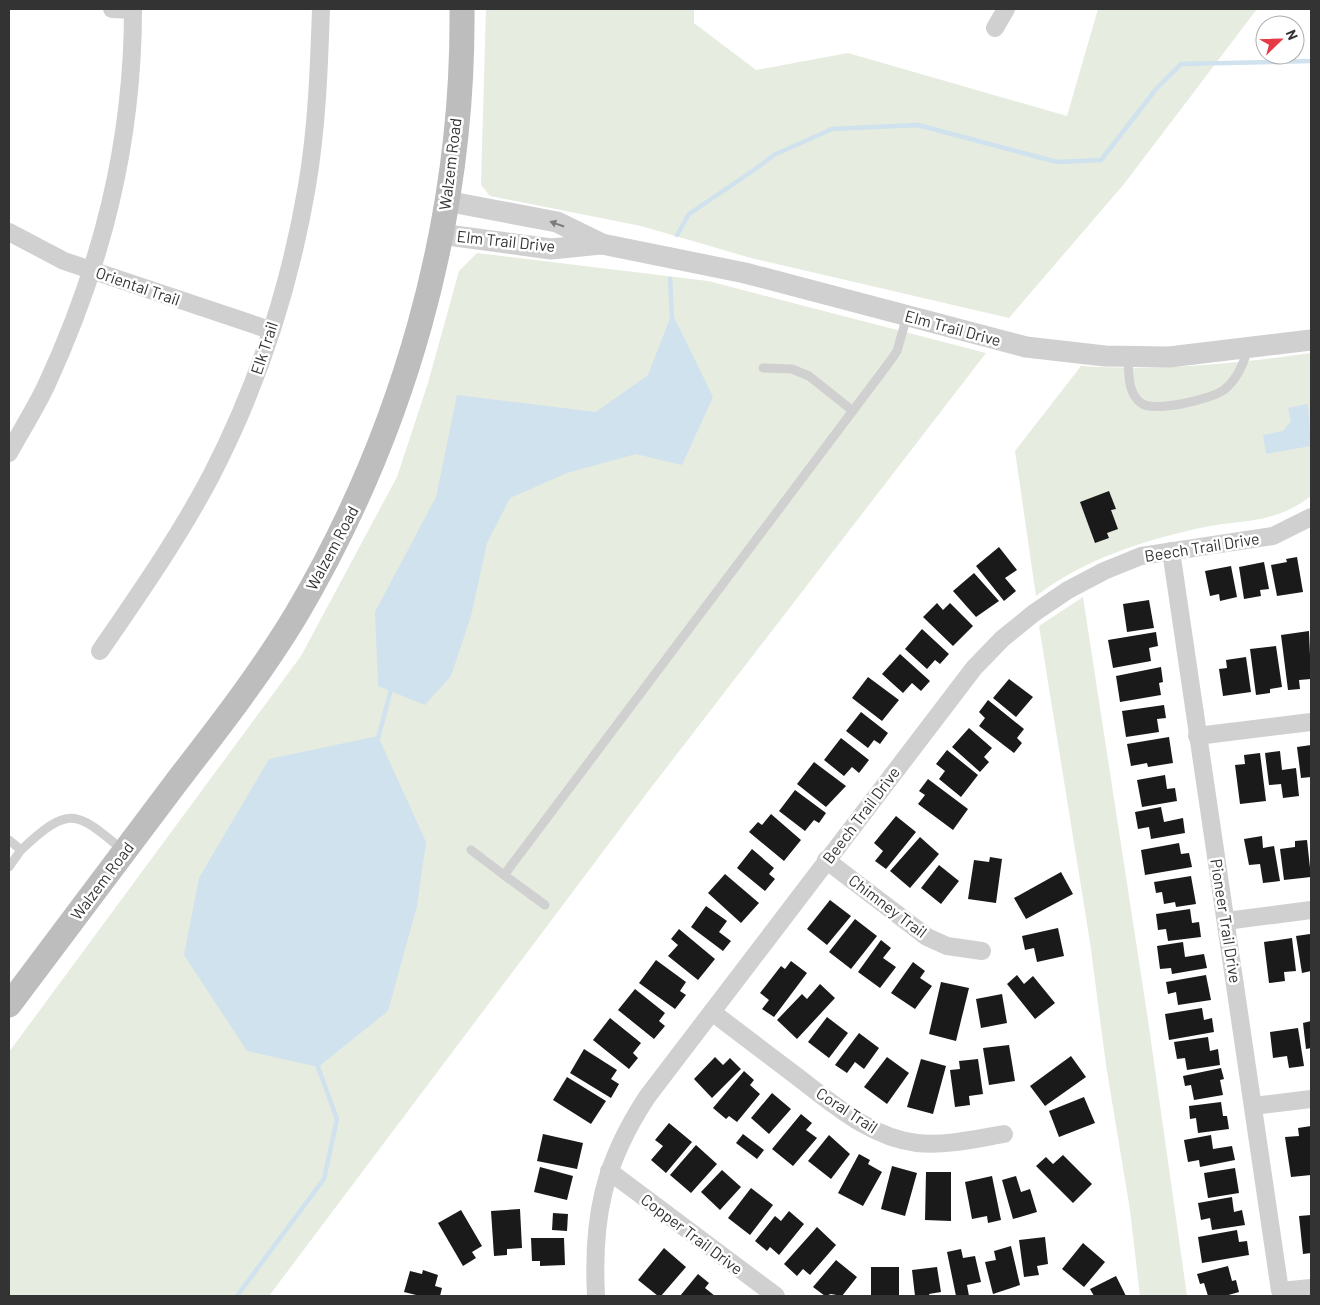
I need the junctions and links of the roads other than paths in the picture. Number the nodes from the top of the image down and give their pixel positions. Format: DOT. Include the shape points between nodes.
graph roads {
  1 [pos="112,9"];
  2 [pos="133,9"];
  3 [pos="321,9"];
  4 [pos="462,9"];
  5 [pos="1006,9"];
  6 [pos="996,28"];
  7 [pos="446,201"];
  8 [pos="9,232"];
  9 [pos="440,234"];
  10 [pos="602,244"];
  11 [pos="92,270"];
  12 [pos="907,316"];
  13 [pos="270,330"];
  14 [pos="1311,340"];
  15 [pos="1248,349"];
  16 [pos="1128,356"];
  17 [pos="763,368"];
  18 [pos="853,411"];
  19 [pos="9,453"];
  20 [pos="1311,517"];
  21 [pos="1170,551"];
  22 [pos="100,651"];
  23 [pos="1311,722"];
  24 [pos="1197,736"];
  25 [pos="9,840"];
  26 [pos="21,850"];
  27 [pos="471,850"];
  28 [pos="125,852"];
  29 [pos="826,860"];
  30 [pos="9,867"];
  31 [pos="504,875"];
  32 [pos="545,905"];
  33 [pos="1311,910"];
  34 [pos="1226,921"];
  35 [pos="982,951"];
  36 [pos="9,1005"];
  37 [pos="712,1012"];
  38 [pos="1311,1099"];
  39 [pos="1253,1106"];
  40 [pos="1004,1134"];
  41 [pos="608,1171"];
  42 [pos="1311,1288"];
  43 [pos="596,1296"];
  44 [pos="776,1296"];
  1 -- 2 [label="street"];
  2 -- 11 [label="street" via="125,133 108,219"];
  3 -- 13 [label="street, Elk Trail" via="315,120 307,184 287,282"];
  4 -- 7 [label="main road, Walzem Road" via="462,62"];
  5 -- 6 [label="street"];
  7 -- 9 [label="main road, Walzem Road"];
  10 -- 7 [label="street, Elm Trail Drive, one-way" via="557,222"];
  8 -- 11 [label="street, Oriental Trail" via="64,261"];
  9 -- 10 [label="street, Elm Trail Drive" via="551,249"];
  9 -- 28 [label="main road, Walzem Road" via="430,288 396,404 350,516 295,617"];
  10 -- 12 [label="street, Elm Trail Drive" via="745,273"];
  11 -- 13 [label="street, Oriental Trail"];
  11 -- 19 [label="street" via="81,305 45,388"];
  12 -- 16 [label="street, Elm Trail Drive" via="1026,347"];
  12 -- 18 [label="lane" via="897,351"];
  13 -- 22 [label="street, Elk Trail" via="255,378 211,476 158,568"];
  14 -- 15 [label="street, Elm Trail Drive"];
  15 -- 16 [label="street, Elm Trail Drive" via="1169,357"];
  15 -- 16 [label="lane" via="1241,368 1224,390 1200,399 1152,408 1142,404 1134,395"];
  17 -- 18 [label="lane" via="792,370 809,376"];
  18 -- 31 [label="lane"];
  20 -- 21 [label="street, Beech Trail Drive" via="1273,536"];
  21 -- 24 [label="street, Pioneer Trail Drive"];
  21 -- 29 [label="street, Beech Trail Drive" via="1141,556 1089,579 1034,613 1002,639 958,688"];
  23 -- 24 [label="street"];
  24 -- 34 [label="street, Pioneer Trail Drive"];
  25 -- 26 [label="lane"];
  26 -- 28 [label="lane" via="56,821 74,817 92,824"];
  26 -- 30 [label="lane"];
  27 -- 31 [label="lane"];
  28 -- 36 [label="main road, Walzem Road"];
  29 -- 35 [label="street, Chimney Trail" via="927,937 947,946"];
  29 -- 37 [label="street, Beech Trail Drive"];
  31 -- 32 [label="lane"];
  33 -- 34 [label="street"];
  34 -- 39 [label="street, Pioneer Trail Drive"];
  37 -- 40 [label="street, Coral Trail" via="872,1130 902,1140 932,1144"];
  37 -- 41 [label="street, Beech Trail Drive" via="631,1121"];
  38 -- 39 [label="street"];
  39 -- 42 [label="street, Pioneer Trail Drive" via="1280,1292"];
  41 -- 43 [label="street, Beech Trail Drive" via="596,1234"];
  41 -- 44 [label="street, Copper Trail Drive"];
}
